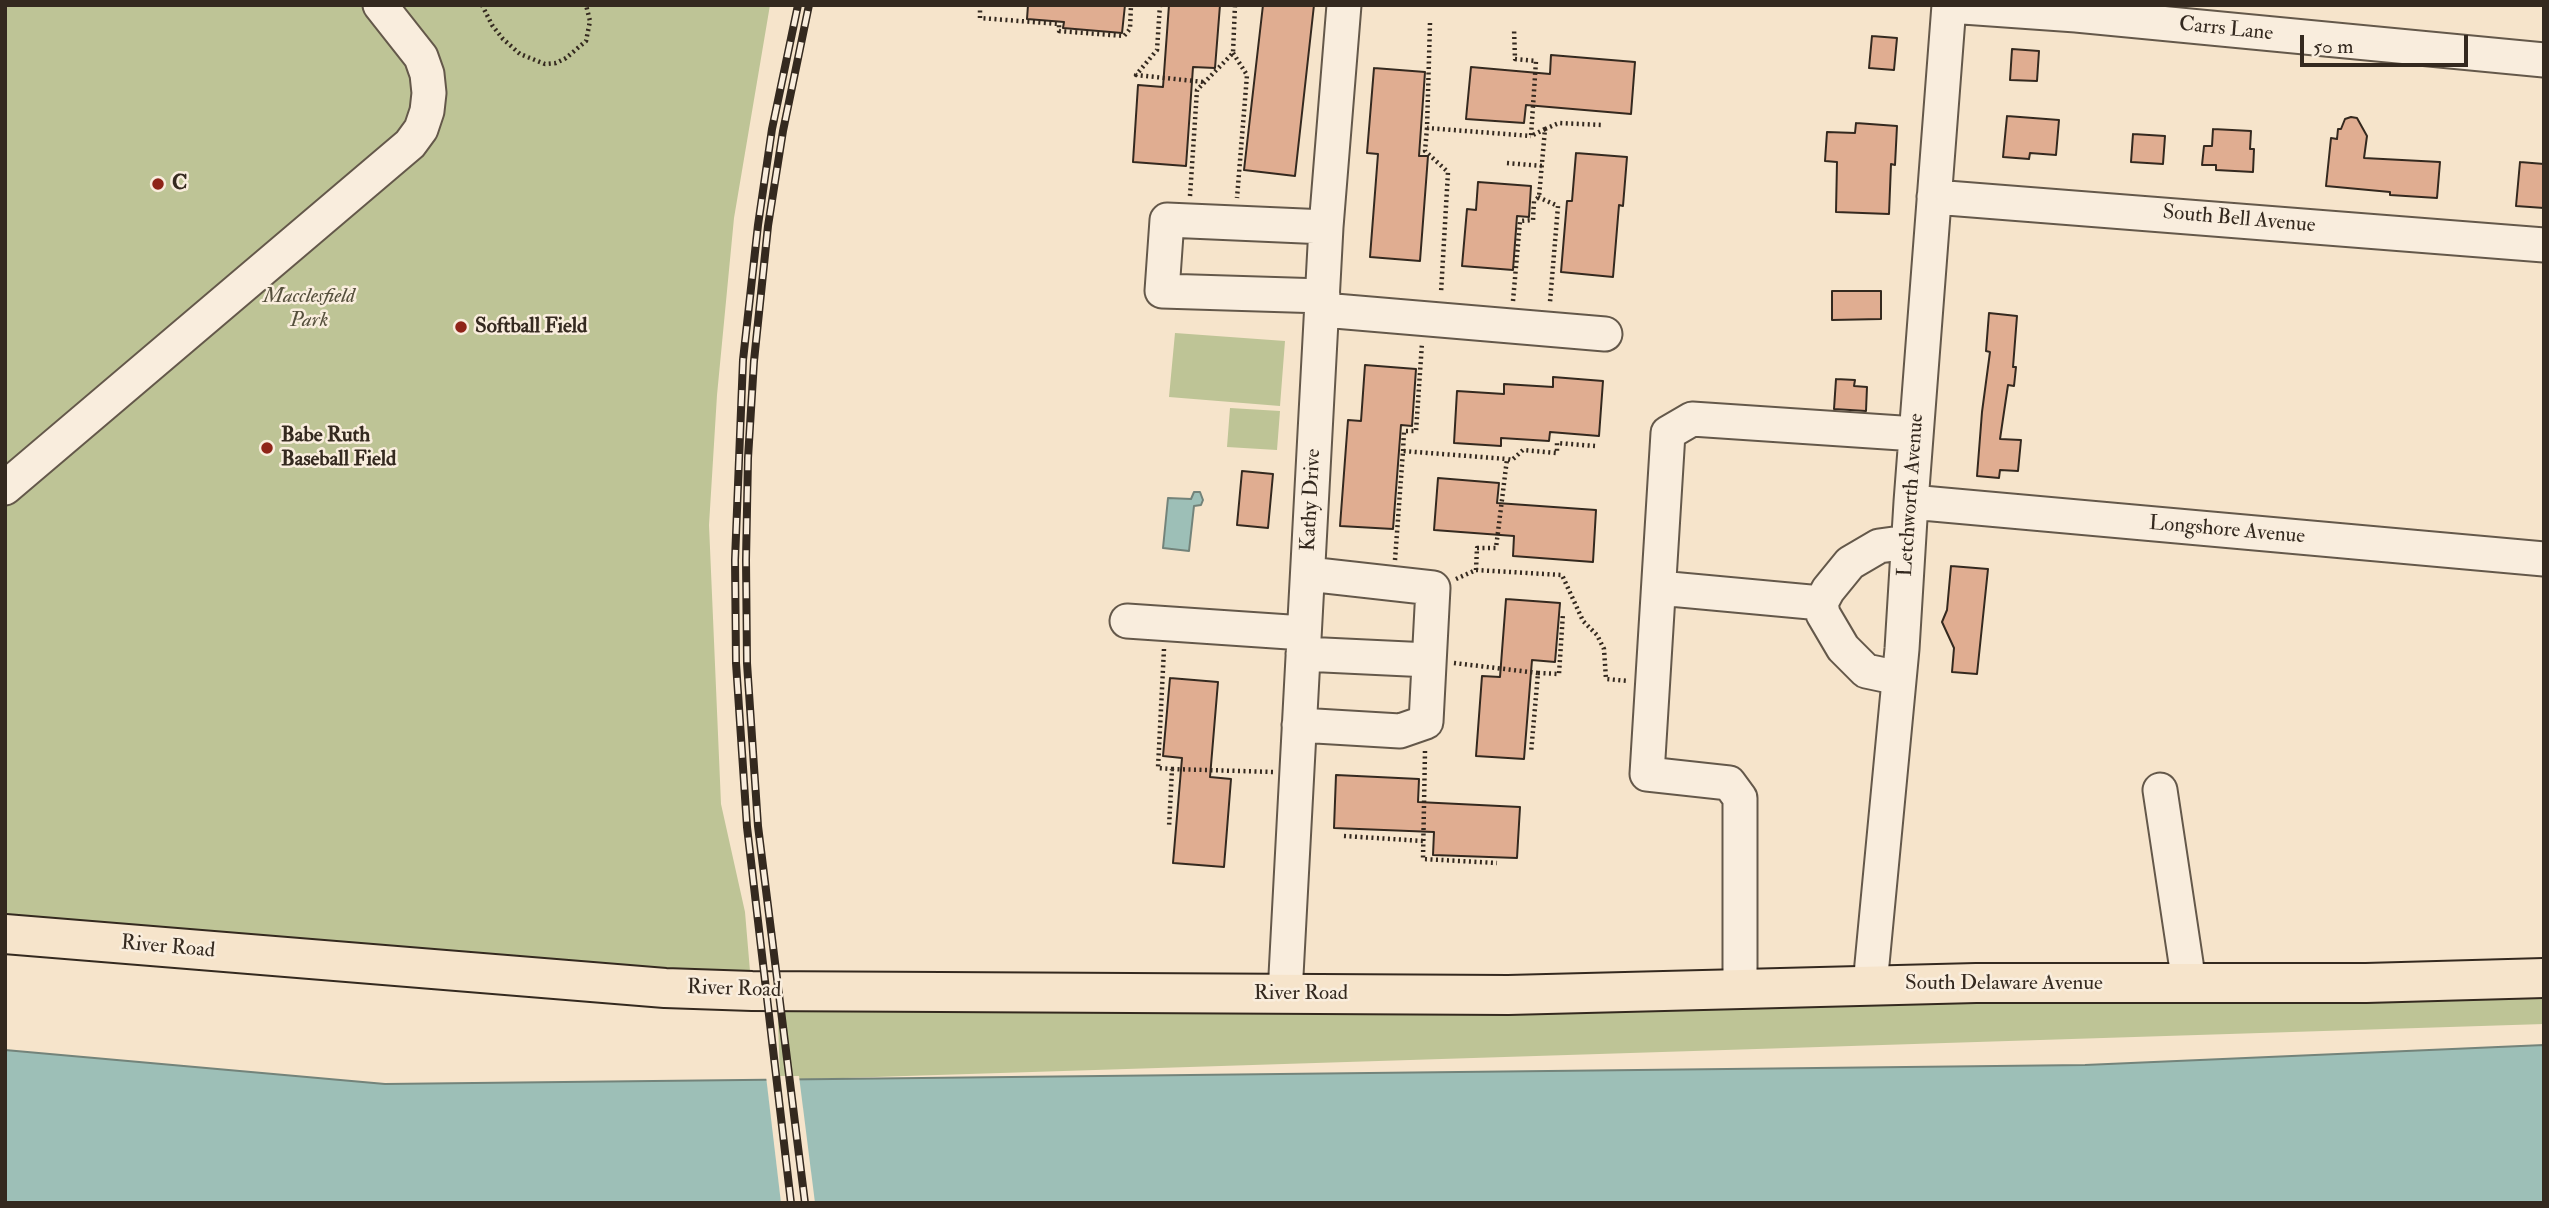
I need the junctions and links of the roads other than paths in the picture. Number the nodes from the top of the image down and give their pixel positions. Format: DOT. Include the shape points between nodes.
graph roads {
  1 [pos="380,5"];
  2 [pos="1344,5"];
  3 [pos="1949,6"];
  4 [pos="2544,60"];
  5 [pos="1934,197"];
  6 [pos="1326,227"];
  7 [pos="2544,245"];
  8 [pos="1323,303"];
  9 [pos="1605,334"];
  10 [pos="1916,435"];
  11 [pos="5,488"];
  12 [pos="1911,502"];
  13 [pos="1908,542"];
  14 [pos="2544,559"];
  15 [pos="1308,574"];
  16 [pos="1658,588"];
  17 [pos="1821,603"];
  18 [pos="1127,621"];
  19 [pos="1304,643"];
  20 [pos="1429,660"];
  21 [pos="1899,678"];
  22 [pos="1299,726"];
  23 [pos="2160,790"];
  24 [pos="5,934"];
  25 [pos="2544,978"];
  26 [pos="2189,983"];
  27 [pos="1870,985"];
  28 [pos="1740,988"];
  29 [pos="1285,994"];
  30 [pos="1464,995"];
  1 -- 11 [label="street" via="416,49 427,74 427,111 410,144"];
  2 -- 6 [label="street, Kathy Drive"];
  3 -- 4 [label="street, Carrs Lane"];
  3 -- 5 [label="street, Letchworth Avenue"];
  5 -- 7 [label="street, South Bell Avenue"];
  5 -- 10 [label="street, Letchworth Avenue"];
  6 -- 8 [label="street, Kathy Drive"];
  6 -- 8 [label="street" via="1167,220 1162,291"];
  8 -- 9 [label="street" via="1431,319"];
  8 -- 15 [label="street, Kathy Drive"];
  10 -- 12 [label="street, Letchworth Avenue"];
  10 -- 16 [label="street" via="1692,419 1668,433"];
  12 -- 13 [label="street, Letchworth Avenue"];
  12 -- 14 [label="street, Longshore Avenue"];
  13 -- 17 [label="street" via="1879,546 1850,563"];
  13 -- 21 [label="street, Letchworth Avenue"];
  15 -- 19 [label="street, Kathy Drive"];
  15 -- 20 [label="street" via="1433,588"];
  16 -- 17 [label="street"];
  16 -- 28 [label="street" via="1647,774 1729,783 1740,799"];
  17 -- 21 [label="street" via="1843,648 1858,664 1867,671"];
  18 -- 19 [label="street"];
  19 -- 20 [label="street"];
  19 -- 22 [label="street, Kathy Drive"];
  20 -- 22 [label="street" via="1426,722 1400,732"];
  21 -- 27 [label="street, Letchworth Avenue"];
  22 -- 29 [label="street, Kathy Drive"];
  23 -- 26 [label="street"];
  24 -- 29 [label="main road, River Road" via="665,988"];
  25 -- 26 [label="main road, South Delaware Avenue"];
  26 -- 27 [label="main road, South Delaware Avenue"];
  27 -- 28 [label="main road, South Delaware Avenue"];
  28 -- 30 [label="main road, South Delaware Avenue"];
  29 -- 30 [label="main road, River Road"];
}
